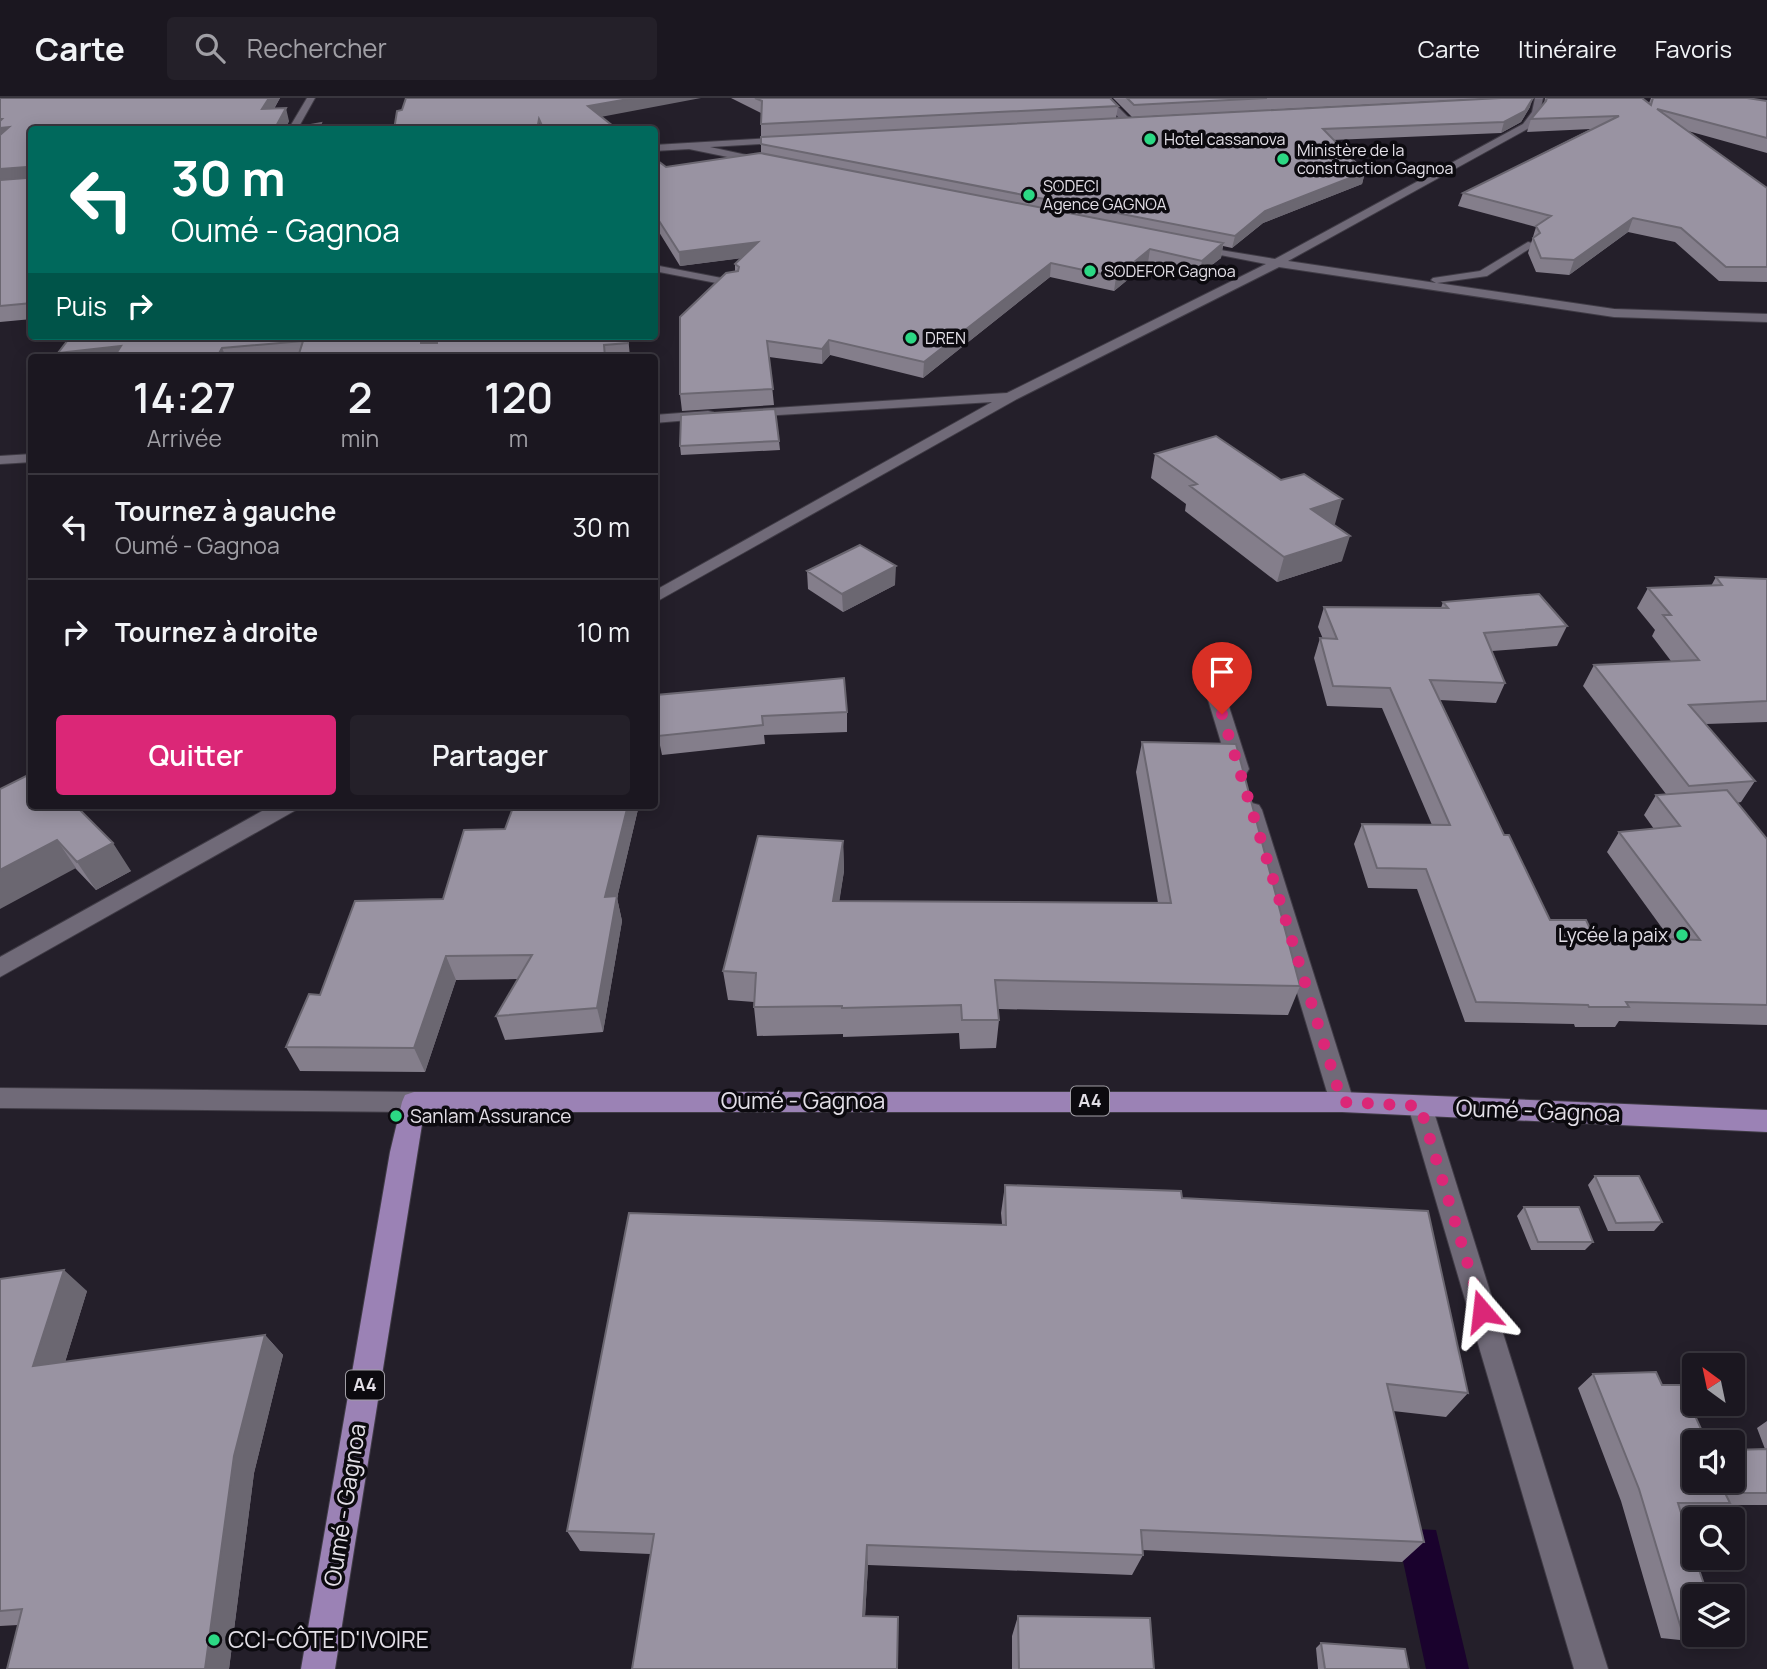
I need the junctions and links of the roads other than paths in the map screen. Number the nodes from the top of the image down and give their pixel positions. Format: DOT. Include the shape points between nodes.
graph roads {
  1 [pos="311,98"];
  2 [pos="1104,98"];
  3 [pos="1535,100"];
  4 [pos="1142,121"];
  5 [pos="1115,122"];
  6 [pos="1128,122"];
  7 [pos="294,126"];
  8 [pos="799,140"];
  9 [pos="689,146"];
  10 [pos="658,148"];
  11 [pos="785,165"];
  12 [pos="1181,244"];
  13 [pos="1528,245"];
  14 [pos="1277,263"];
  15 [pos="658,269"];
  16 [pos="732,283"];
  17 [pos="1410,283"];
  18 [pos="1767,318"];
  19 [pos="1012,396"];
  20 [pos="658,419"];
  21 [pos="28,458"];
  22 [pos="0,460"];
  23 [pos="658,596"];
  24 [pos="1206,663"];
  25 [pos="282,809"];
  26 [pos="0,968"];
  27 [pos="0,1098"];
  28 [pos="414,1102"];
  29 [pos="1342,1102"];
  30 [pos="1420,1106"];
  31 [pos="1767,1121"];
  32 [pos="318,1669"];
  33 [pos="1591,1669"];
  1 -- 7 [label="street"];
  2 -- 6 [label="street"];
  3 -- 14 [label="street" via="1536,112 1526,126"];
  4 -- 6 [label="street"];
  5 -- 6 [label="street"];
  8 -- 9 [label="street"];
  9 -- 10 [label="street"];
  9 -- 11 [label="street"];
  12 -- 14 [label="street"];
  13 -- 17 [label="street" via="1483,274"];
  14 -- 17 [label="street"];
  14 -- 19 [label="street"];
  15 -- 16 [label="street"];
  17 -- 18 [label="street" via="1614,313"];
  19 -- 20 [label="street"];
  19 -- 23 [label="street"];
  21 -- 22 [label="street"];
  24 -- 29 [label="street"];
  25 -- 26 [label="street"];
  27 -- 28 [label="street"];
  28 -- 29 [label="main road, Oumé - Gagnoa / A4"];
  28 -- 32 [label="main road, Oumé - Gagnoa / A4"];
  29 -- 30 [label="main road, Oumé - Gagnoa / A4"];
  30 -- 31 [label="main road, Oumé - Gagnoa / A4"];
  30 -- 33 [label="street"];
}
